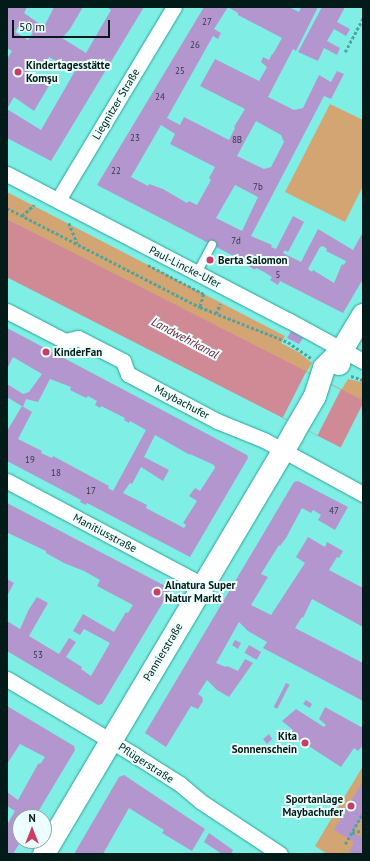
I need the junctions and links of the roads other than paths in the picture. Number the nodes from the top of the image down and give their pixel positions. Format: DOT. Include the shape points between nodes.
graph roads {
  1 [pos="174,7"];
  2 [pos="7,174"];
  3 [pos="58,200"];
  4 [pos="212,244"];
  5 [pos="197,273"];
  6 [pos="7,311"];
  7 [pos="363,315"];
  8 [pos="342,350"];
  9 [pos="363,361"];
  10 [pos="283,450"];
  11 [pos="7,481"];
  12 [pos="363,494"];
  13 [pos="203,585"];
  14 [pos="7,679"];
  15 [pos="111,740"];
  16 [pos="44,854"];
  17 [pos="280,854"];
  1 -- 3 [label="street, Liegnitzer Straße"];
  2 -- 3 [label="street, Paul-Lincke-Ufer"];
  3 -- 5 [label="street, Paul-Lincke-Ufer"];
  4 -- 5 [label="lane"];
  5 -- 8 [label="street, Paul-Lincke-Ufer"];
  6 -- 10 [label="street, Maybachufer" via="65,341 78,338 122,361 128,374 217,421"];
  7 -- 8 [label="street, Pannierstraße"];
  8 -- 9 [label="street, Paul-Lincke-Ufer"];
  8 -- 10 [label="street, Pannierstraße" via="327,363 298,425"];
  10 -- 12 [label="street, Maybachufer"];
  10 -- 13 [label="street, Pannierstraße"];
  11 -- 13 [label="street, Manitiusstraße"];
  13 -- 15 [label="street, Pannierstraße"];
  14 -- 15 [label="street, Pflügerstraße"];
  15 -- 16 [label="street, Pannierstraße"];
  15 -- 17 [label="street, Pflügerstraße" via="180,784 200,801"];
}
